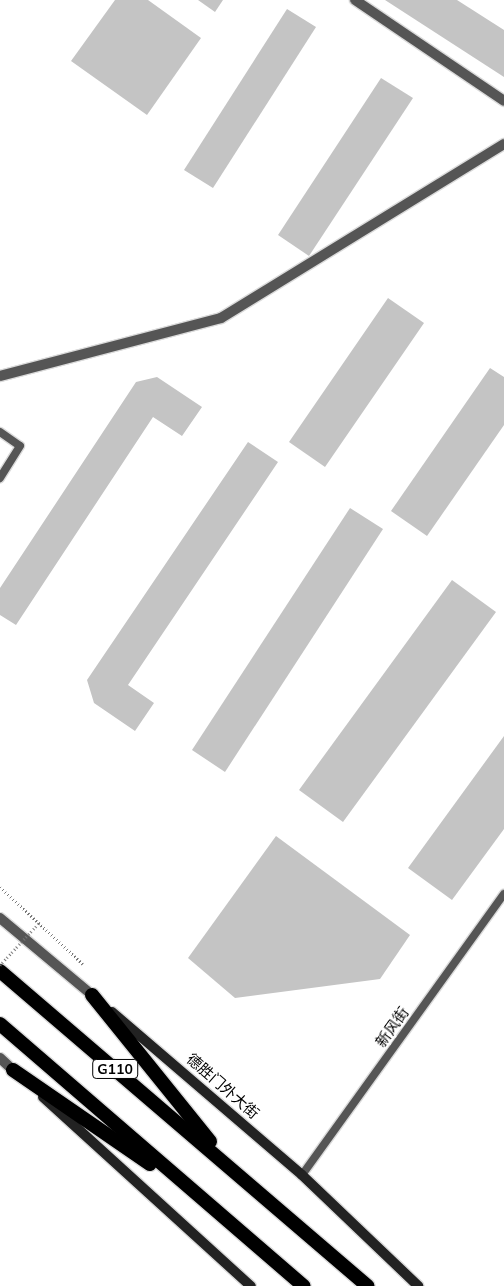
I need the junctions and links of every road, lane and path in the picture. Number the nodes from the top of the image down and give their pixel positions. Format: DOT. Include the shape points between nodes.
graph roads {
  1 [pos="355,0"];
  2 [pos="504,101"];
  3 [pos="504,144"];
  4 [pos="0,376"];
  5 [pos="0,432"];
  6 [pos="0,478"];
  7 [pos="0,887"];
  8 [pos="504,894"];
  9 [pos="0,918"];
  10 [pos="39,923"];
  11 [pos="83,964"];
  12 [pos="0,965"];
  13 [pos="0,971"];
  14 [pos="92,995"];
  15 [pos="0,1024"];
  16 [pos="0,1058"];
  17 [pos="13,1070"];
  18 [pos="230,1167"];
  19 [pos="302,1175"];
  20 [pos="206,1203"];
  21 [pos="251,1286"];
  22 [pos="303,1286"];
  23 [pos="367,1286"];
  24 [pos="418,1286"];
  1 -- 2 [label="street"];
  3 -- 4 [label="street" via="221,318"];
  5 -- 6 [label="lane" via="20,446"];
  7 -- 10 [label="path"];
  8 -- 19 [label="lane, 新风街"];
  9 -- 14 [label="street, 德胜门外大街"];
  10 -- 11 [label="path"];
  10 -- 12 [label="path, bridge"];
  13 -- 18 [label="highway, G110"];
  14 -- 18 [label="highway"];
  14 -- 19 [label="main road, 德胜门外大街"];
  15 -- 20 [label="highway, G110"];
  16 -- 17 [label="street"];
  17 -- 20 [label="highway"];
  17 -- 21 [label="main road"];
  18 -- 23 [label="highway, G110"];
  19 -- 24 [label="main road, 德胜门外大街"];
  20 -- 22 [label="highway, G110"];
}
